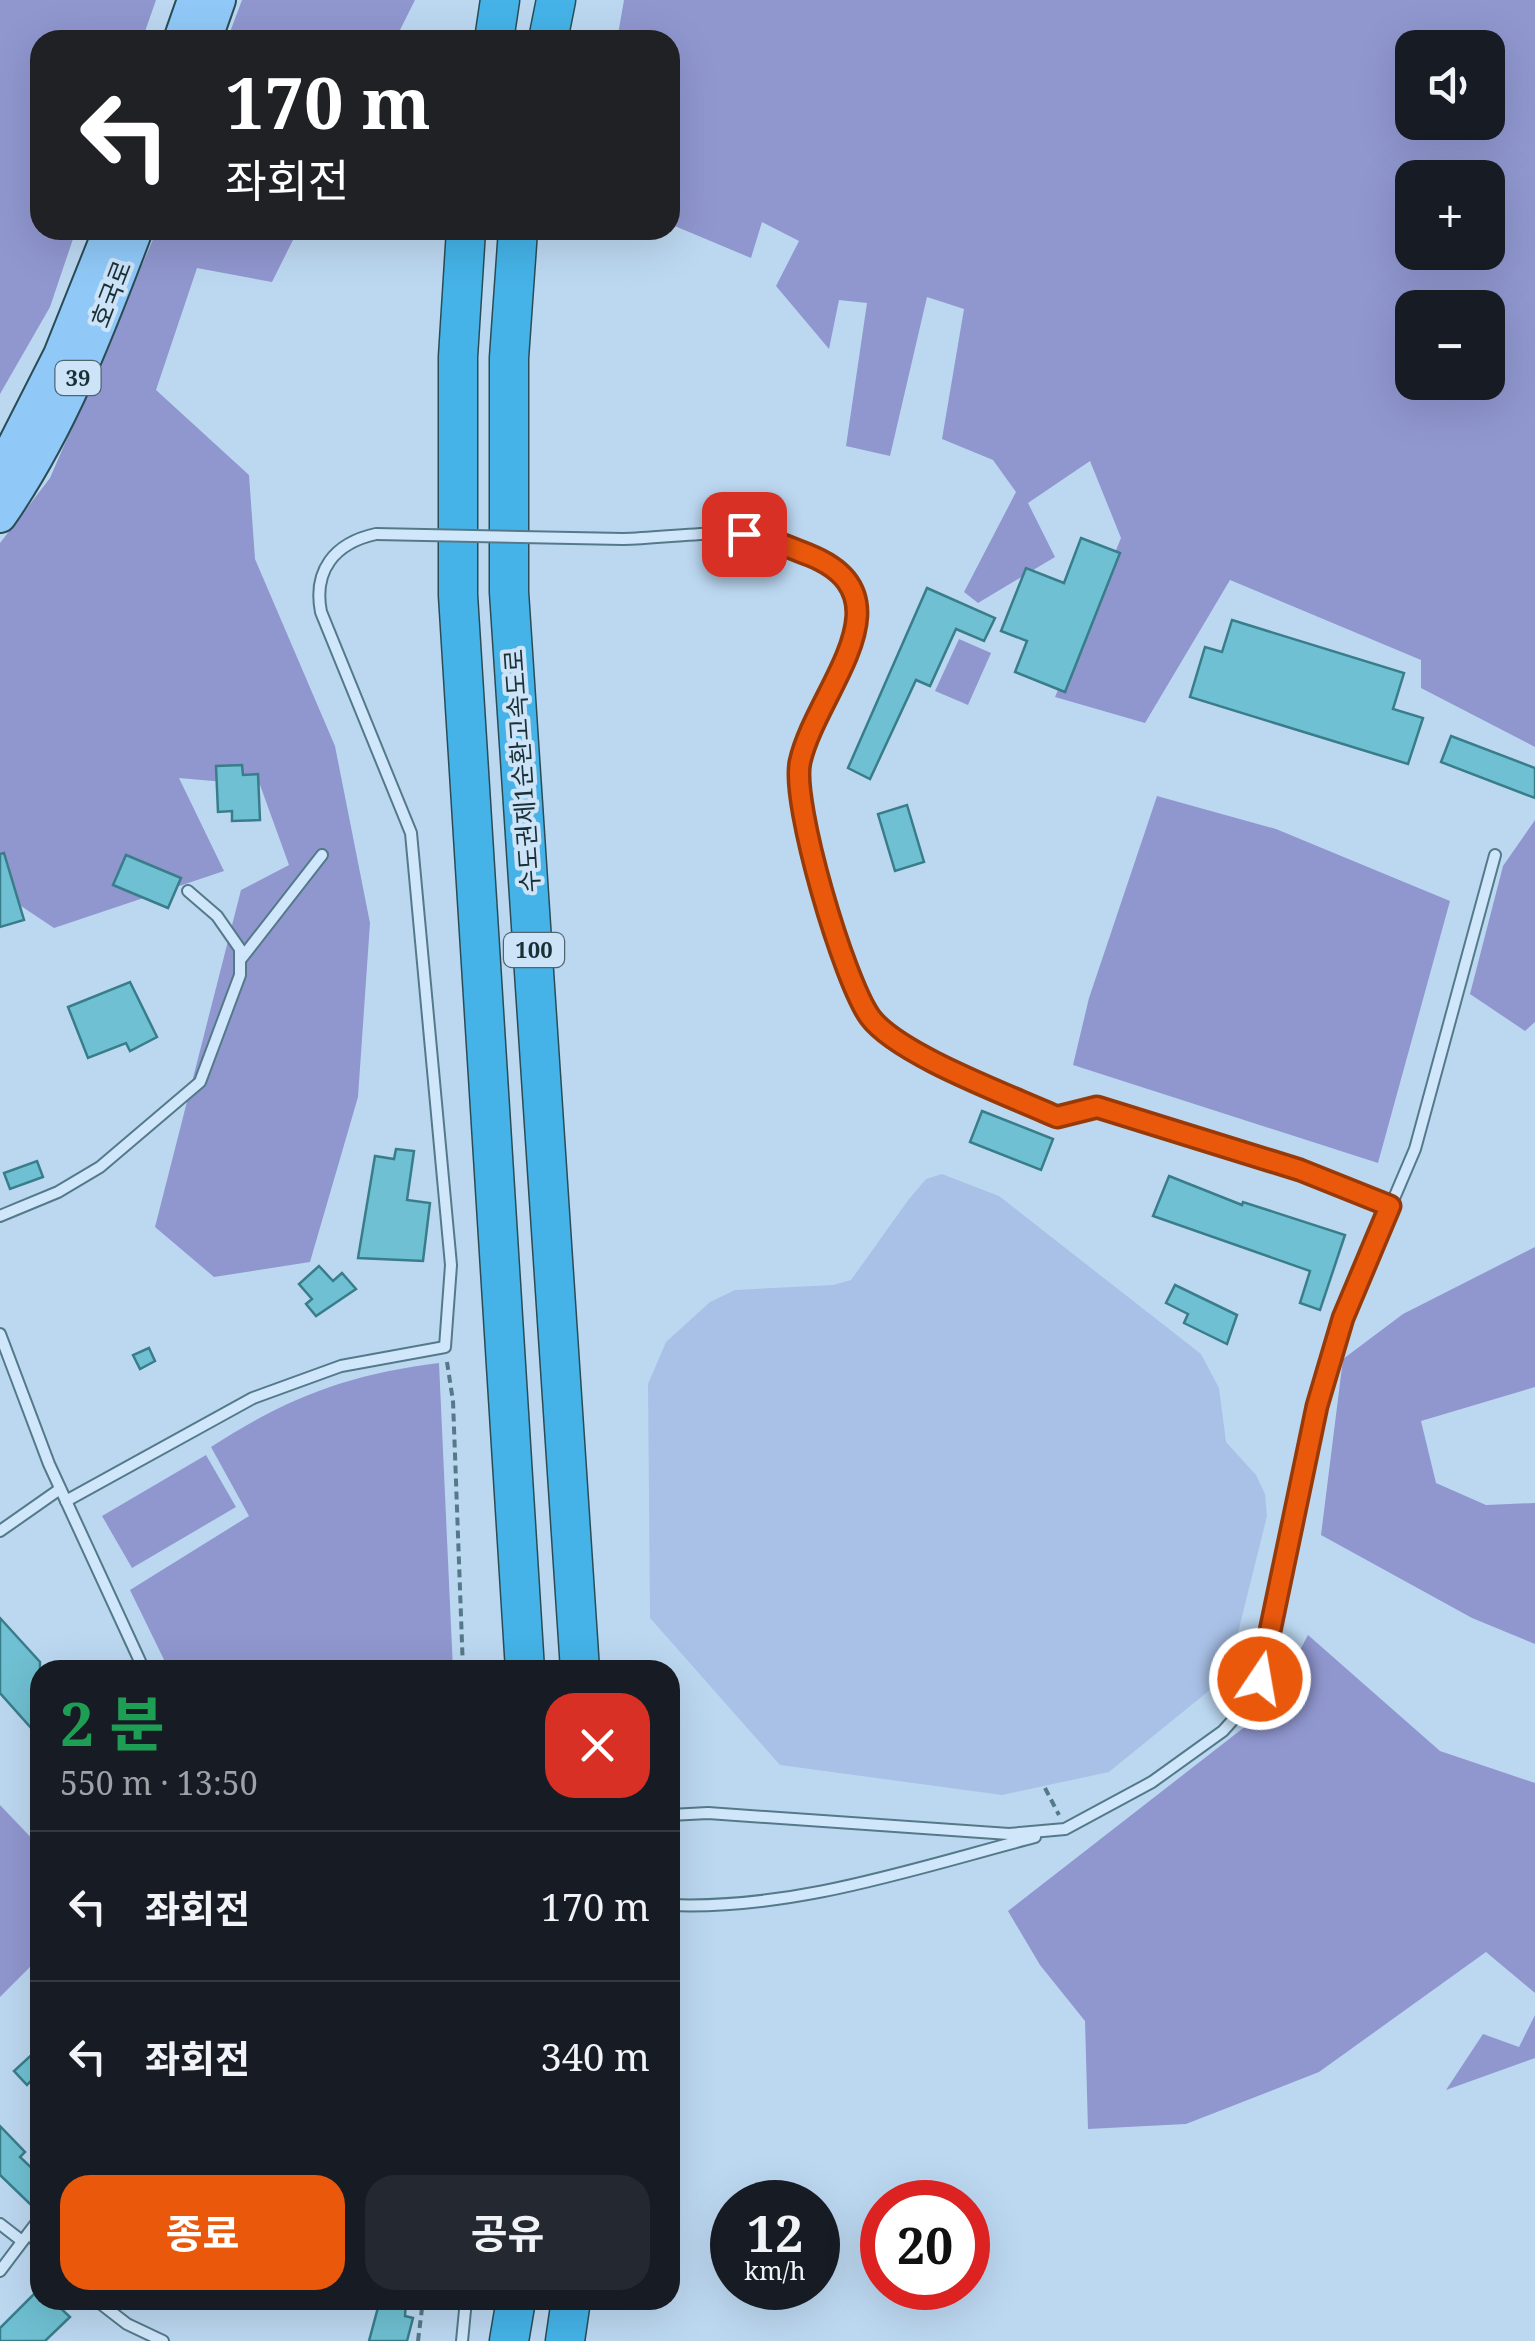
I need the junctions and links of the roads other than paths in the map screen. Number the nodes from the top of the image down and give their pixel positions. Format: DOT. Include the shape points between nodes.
graph roads {
  1 [pos="194,0"];
  2 [pos="219,0"];
  3 [pos="500,0"];
  4 [pos="556,0"];
  5 [pos="184,30"];
  6 [pos="208,30"];
  7 [pos="496,30"];
  8 [pos="550,30"];
  9 [pos="106,240"];
  10 [pos="132,240"];
  11 [pos="465,240"];
  12 [pos="517,240"];
  13 [pos="0,473"];
  14 [pos="0,516"];
  15 [pos="322,855"];
  16 [pos="1495,855"];
  17 [pos="188,891"];
  18 [pos="240,960"];
  19 [pos="1390,1206"];
  20 [pos="0,1216"];
  21 [pos="0,1334"];
  22 [pos="60,1488"];
  23 [pos="66,1501"];
  24 [pos="0,1531"];
  25 [pos="139,1660"];
  26 [pos="524,1660"];
  27 [pos="579,1660"];
  28 [pos="680,1814"];
  29 [pos="1065,1829"];
  30 [pos="680,1906"];
  31 [pos="0,2224"];
  32 [pos="30,2232"];
  33 [pos="26,2237"];
  34 [pos="30,2240"];
  35 [pos="0,2271"];
  36 [pos="109,2310"];
  37 [pos="465,2310"];
  38 [pos="515,2310"];
  39 [pos="570,2310"];
  40 [pos="163,2341"];
  41 [pos="462,2341"];
  42 [pos="510,2341"];
  43 [pos="565,2341"];
  1 -- 5 [label="main road"];
  2 -- 6 [label="main road"];
  3 -- 7 [label="highway"];
  4 -- 8 [label="highway"];
  9 -- 13 [label="main road, 호국로 / 39" via="60,355"];
  10 -- 14 [label="main road, 호국로 / 39" via="85,364 31,471"];
  11 -- 26 [label="highway, 수도권제1순환고속도로 / 100" via="458,596"];
  12 -- 27 [label="highway, 수도권제1순환고속도로 / 100" via="509,592"];
  15 -- 18 [label="lane"];
  16 -- 19 [label="lane" via="1415,1150"];
  17 -- 18 [label="lane" via="217,916 240,948"];
  18 -- 20 [label="lane" via="200,1082 100,1168"];
  19 -- 23 [label="lane, bridge" via="1300,1170 1097,1107 1057,1117 886,1034 856,990 798,788 814,722 860,609 856,590 832,564 765,536 358,538 327,562 317,594 411,833 450,1249 445,1348 341,1366 254,1398"];
  19 -- 29 [label="lane" via="1343,1318 1317,1406 1260,1679 1248,1704 1223,1731 1152,1782"];
  21 -- 22 [label="lane"];
  22 -- 23 [label="lane"];
  22 -- 24 [label="lane"];
  23 -- 25 [label="lane"];
  28 -- 29 [label="lane" via="1010,1834"];
  29 -- 30 [label="lane" via="811,1896"];
  31 -- 33 [label="lane"];
  32 -- 33 [label="lane"];
  33 -- 34 [label="lane"];
  33 -- 35 [label="lane"];
  36 -- 40 [label="lane"];
  37 -- 41 [label="lane"];
  38 -- 42 [label="highway"];
  39 -- 43 [label="highway"];
}
